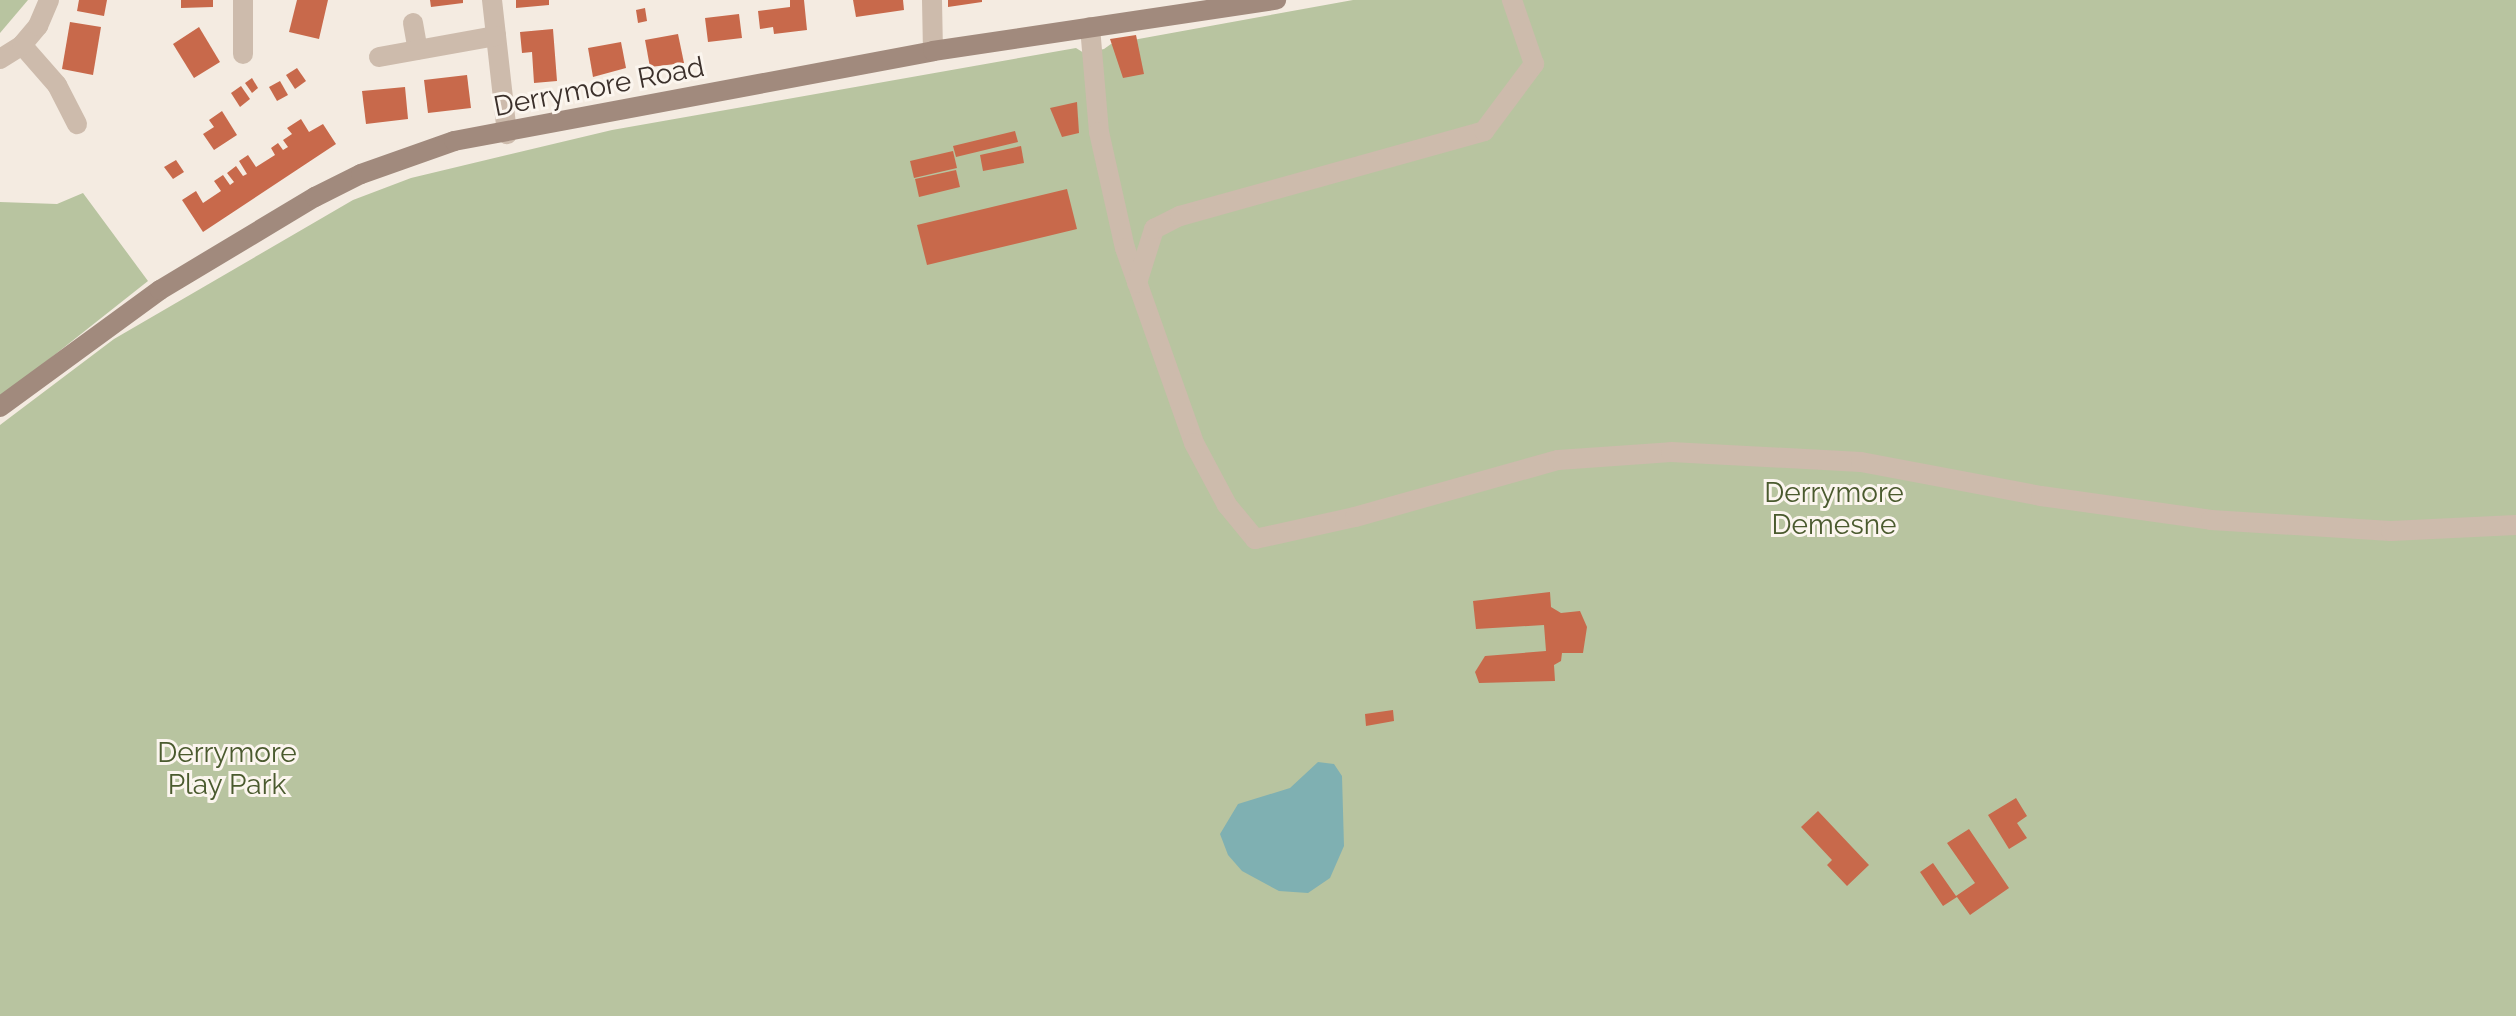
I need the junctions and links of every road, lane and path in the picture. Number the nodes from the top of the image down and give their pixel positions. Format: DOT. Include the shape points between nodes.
graph roads {
  1 [pos="49,0"];
  2 [pos="243,0"];
  3 [pos="492,0"];
  4 [pos="932,0"];
  5 [pos="1276,0"];
  6 [pos="1512,0"];
  7 [pos="413,23"];
  8 [pos="1090,27"];
  9 [pos="496,36"];
  10 [pos="22,45"];
  11 [pos="418,50"];
  12 [pos="933,51"];
  13 [pos="243,54"];
  14 [pos="379,57"];
  15 [pos="0,59"];
  16 [pos="77,124"];
  17 [pos="507,134"];
  18 [pos="1137,283"];
  19 [pos="0,407"];
  20 [pos="2516,525"];
  1 -- 10 [label="street"];
  2 -- 13 [label="street"];
  3 -- 9 [label="street"];
  4 -- 12 [label="street"];
  5 -- 8 [label="main road, Derrymore Road"];
  6 -- 18 [label="street" via="1534,64 1484,131 1180,216 1154,229"];
  7 -- 11 [label="street"];
  8 -- 12 [label="main road, Derrymore Road"];
  8 -- 18 [label="street" via="1099,132"];
  9 -- 11 [label="street"];
  9 -- 17 [label="street"];
  10 -- 15 [label="street"];
  10 -- 16 [label="street" via="57,85"];
  11 -- 14 [label="street"];
  12 -- 17 [label="main road, Derrymore Road"];
  17 -- 19 [label="main road, Derrymore Road" via="454,141 361,174 315,197 160,290"];
  18 -- 20 [label="street" via="1194,443 1227,505 1255,539 1558,460 1671,452 1861,462 2211,520 2364,531"];
}
